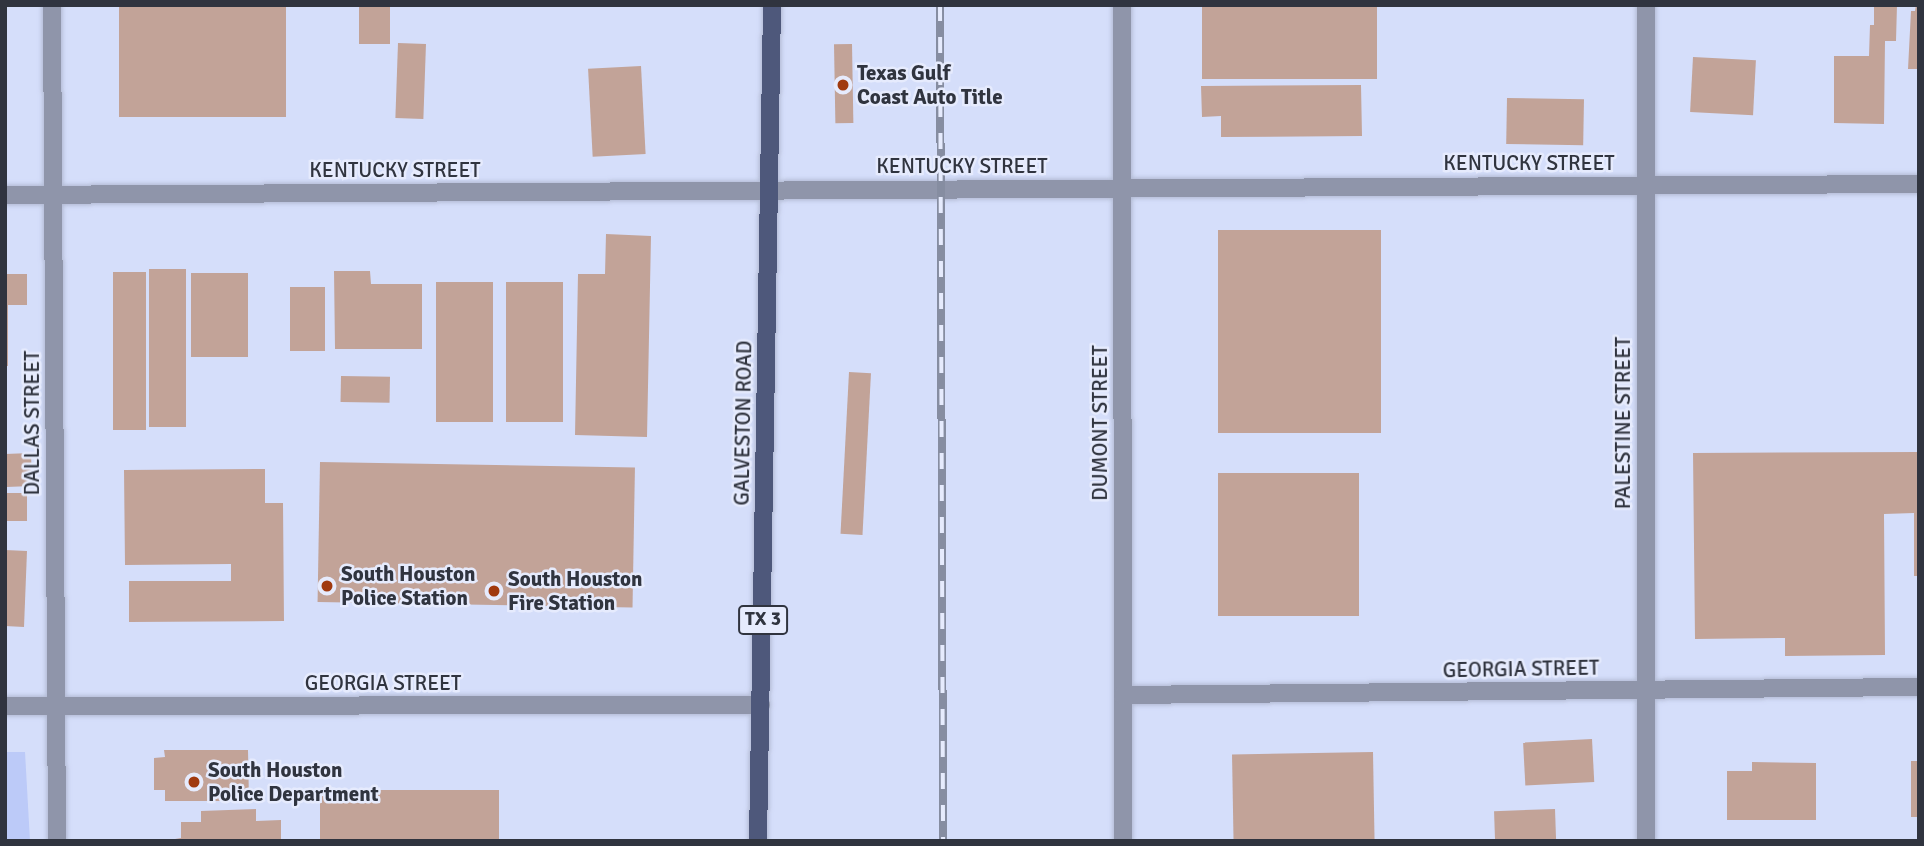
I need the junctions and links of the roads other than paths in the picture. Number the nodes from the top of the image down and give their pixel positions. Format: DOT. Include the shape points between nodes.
graph roads {
  1 [pos="52,5"];
  2 [pos="772,5"];
  3 [pos="1122,5"];
  4 [pos="1646,5"];
  5 [pos="1919,184"];
  6 [pos="1646,186"];
  7 [pos="1122,188"];
  8 [pos="769,190"];
  9 [pos="5,195"];
  10 [pos="53,195"];
  11 [pos="1919,687"];
  12 [pos="1646,690"];
  13 [pos="1123,695"];
  14 [pos="761,705"];
  15 [pos="5,706"];
  16 [pos="56,706"];
  17 [pos="57,841"];
  18 [pos="758,841"];
  19 [pos="1123,841"];
  20 [pos="1646,841"];
  1 -- 10 [label="street, DALLAS STREET"];
  2 -- 8 [label="main road, GALVESTON ROAD / TX 3"];
  3 -- 7 [label="street, DUMONT STREET"];
  4 -- 6 [label="street, PALESTINE STREET"];
  5 -- 6 [label="street, KENTUCKY STREET"];
  6 -- 7 [label="street, KENTUCKY STREET"];
  6 -- 12 [label="street, PALESTINE STREET"];
  7 -- 8 [label="street, KENTUCKY STREET"];
  7 -- 13 [label="street, DUMONT STREET"];
  8 -- 10 [label="street, KENTUCKY STREET"];
  8 -- 14 [label="main road, GALVESTON ROAD / TX 3"];
  9 -- 10 [label="street, KENTUCKY STREET"];
  10 -- 16 [label="street, DALLAS STREET"];
  11 -- 12 [label="street, GEORGIA STREET"];
  12 -- 13 [label="street, GEORGIA STREET"];
  12 -- 20 [label="street, PALESTINE STREET"];
  13 -- 19 [label="street, DUMONT STREET"];
  14 -- 16 [label="street, GEORGIA STREET"];
  14 -- 18 [label="main road, GALVESTON ROAD / TX 3"];
  15 -- 16 [label="street, GEORGIA STREET"];
  16 -- 17 [label="street, DALLAS STREET"];
}
